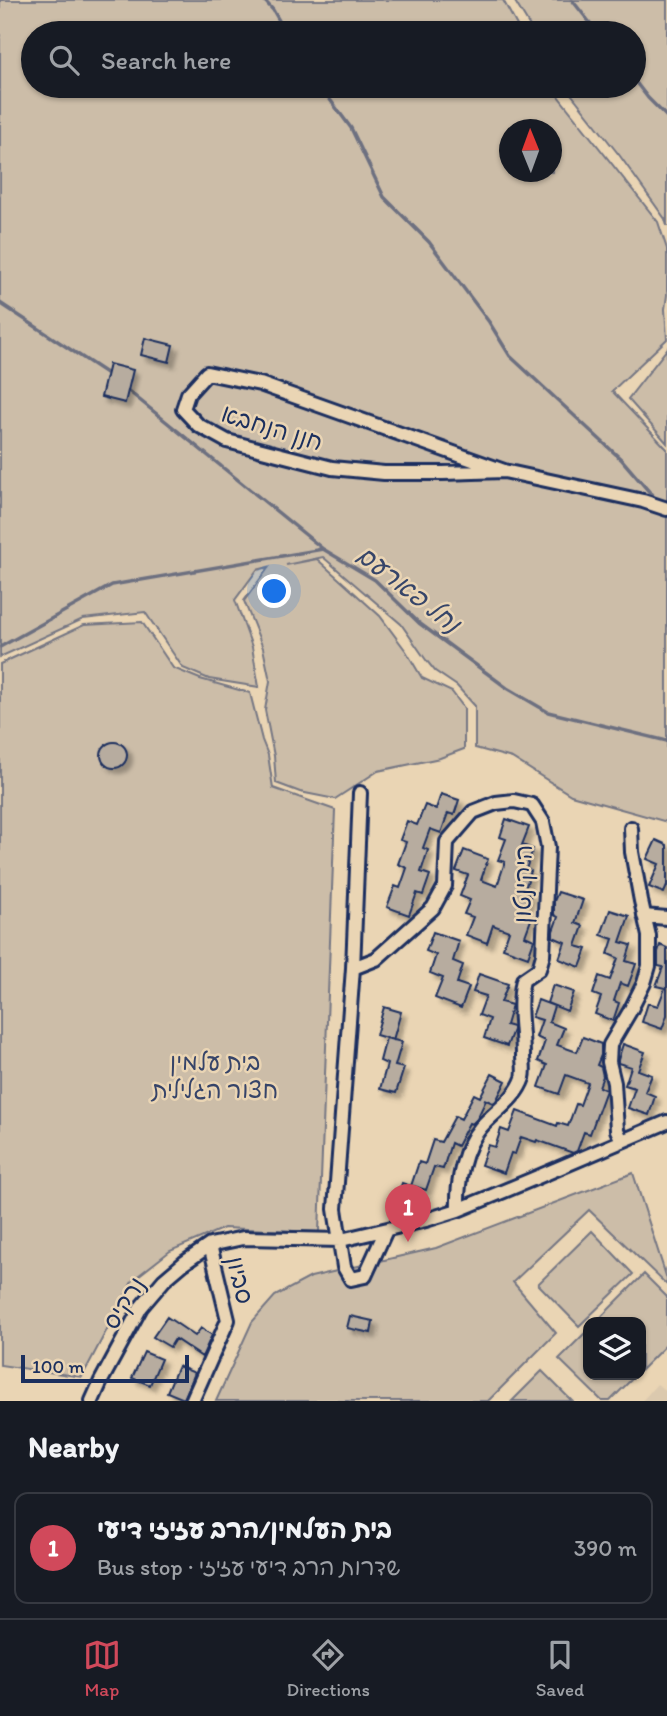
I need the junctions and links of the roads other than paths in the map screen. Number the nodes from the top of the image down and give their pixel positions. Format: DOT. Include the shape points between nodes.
graph roads {
  1 [pos="504,471"];
  2 [pos="667,509"];
  3 [pos="360,793"];
  4 [pos="631,828"];
  5 [pos="645,916"];
  6 [pos="667,918"];
  7 [pos="353,968"];
  8 [pos="667,1122"];
  9 [pos="622,1141"];
  10 [pos="458,1210"];
  11 [pos="386,1230"];
  12 [pos="341,1240"];
  13 [pos="210,1245"];
  14 [pos="92,1401"];
  15 [pos="192,1401"];
  1 -- 1 [label="street, חנן הנחבא" via="233,378 207,373 188,394 183,409 198,425 227,441 332,468 384,473"];
  1 -- 2 [label="street"];
  3 -- 7 [label="street"];
  4 -- 5 [label="street"];
  5 -- 6 [label="street"];
  5 -- 9 [label="street" via="649,966 610,1045 617,1130"];
  7 -- 10 [label="street, היקינטון" via="376,959 432,908 445,886 447,842 473,811 496,803 532,805 543,822 548,846 542,955 538,969 523,980 520,995 523,1077 514,1095 469,1146"];
  7 -- 12 [label="street" via="335,1209"];
  8 -- 9 [label="street"];
  9 -- 10 [label="street"];
  10 -- 11 [label="street"];
  11 -- 12 [label="street"];
  11 -- 12 [label="street" via="365,1276 351,1279 344,1267"];
  12 -- 13 [label="street" via="243,1238"];
  13 -- 14 [label="street, נרקיס" via="164,1280 141,1307"];
  13 -- 15 [label="street, סביון" via="228,1320"];
}
